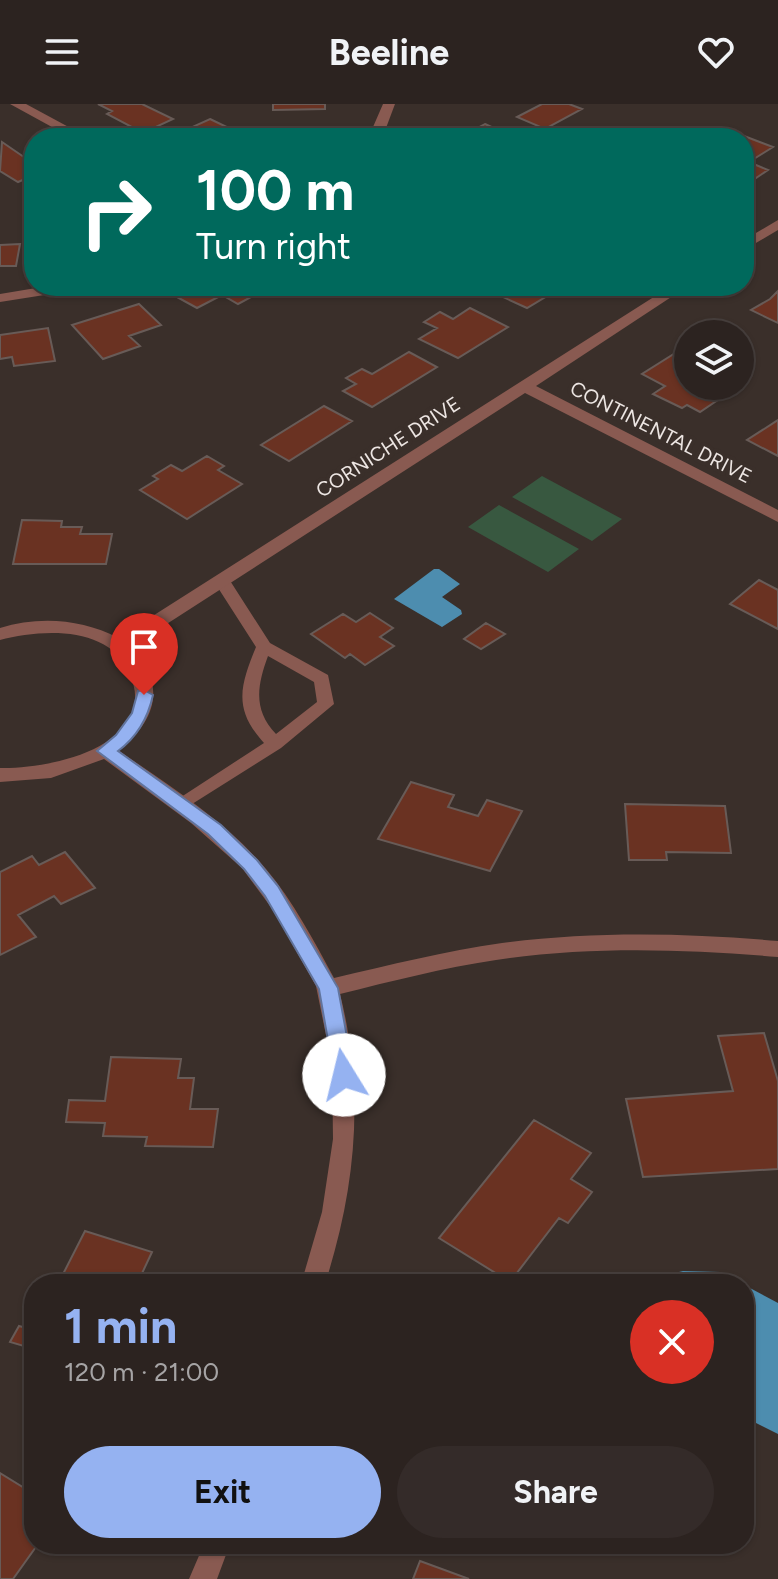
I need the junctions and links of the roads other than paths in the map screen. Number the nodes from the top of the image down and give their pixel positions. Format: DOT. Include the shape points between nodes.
graph roads {
  1 [pos="16,104"];
  2 [pos="389,104"];
  3 [pos="63,128"];
  4 [pos="379,128"];
  5 [pos="778,224"];
  6 [pos="754,240"];
  7 [pos="24,294"];
  8 [pos="665,296"];
  9 [pos="0,298"];
  10 [pos="524,386"];
  11 [pos="778,517"];
  12 [pos="221,580"];
  13 [pos="0,634"];
  14 [pos="119,646"];
  15 [pos="264,647"];
  16 [pos="275,744"];
  17 [pos="106,751"];
  18 [pos="0,775"];
  19 [pos="181,805"];
  20 [pos="778,949"];
  21 [pos="328,988"];
  22 [pos="317,1274"];
  23 [pos="213,1554"];
  24 [pos="203,1579"];
  1 -- 3 [label="street"];
  2 -- 4 [label="street"];
  5 -- 6 [label="street"];
  7 -- 9 [label="street"];
  8 -- 10 [label="street, CORNICHE DRIVE"];
  10 -- 11 [label="street, CONTINENTAL DRIVE"];
  10 -- 12 [label="street, CORNICHE DRIVE"];
  12 -- 14 [label="street, CORNICHE DRIVE"];
  12 -- 15 [label="lane"];
  13 -- 14 [label="street" via="63,627"];
  14 -- 17 [label="street" via="141,673 144,695 140,714"];
  15 -- 16 [label="lane" via="249,685 254,724"];
  15 -- 16 [label="lane" via="322,679 326,704"];
  16 -- 19 [label="lane"];
  17 -- 18 [label="street" via="70,769"];
  17 -- 19 [label="street"];
  19 -- 21 [label="street" via="215,830 265,882"];
  20 -- 21 [label="street" via="616,941 536,947 459,958"];
  21 -- 22 [label="street" via="344,1075 347,1129 328,1242"];
  23 -- 24 [label="street"];
}
